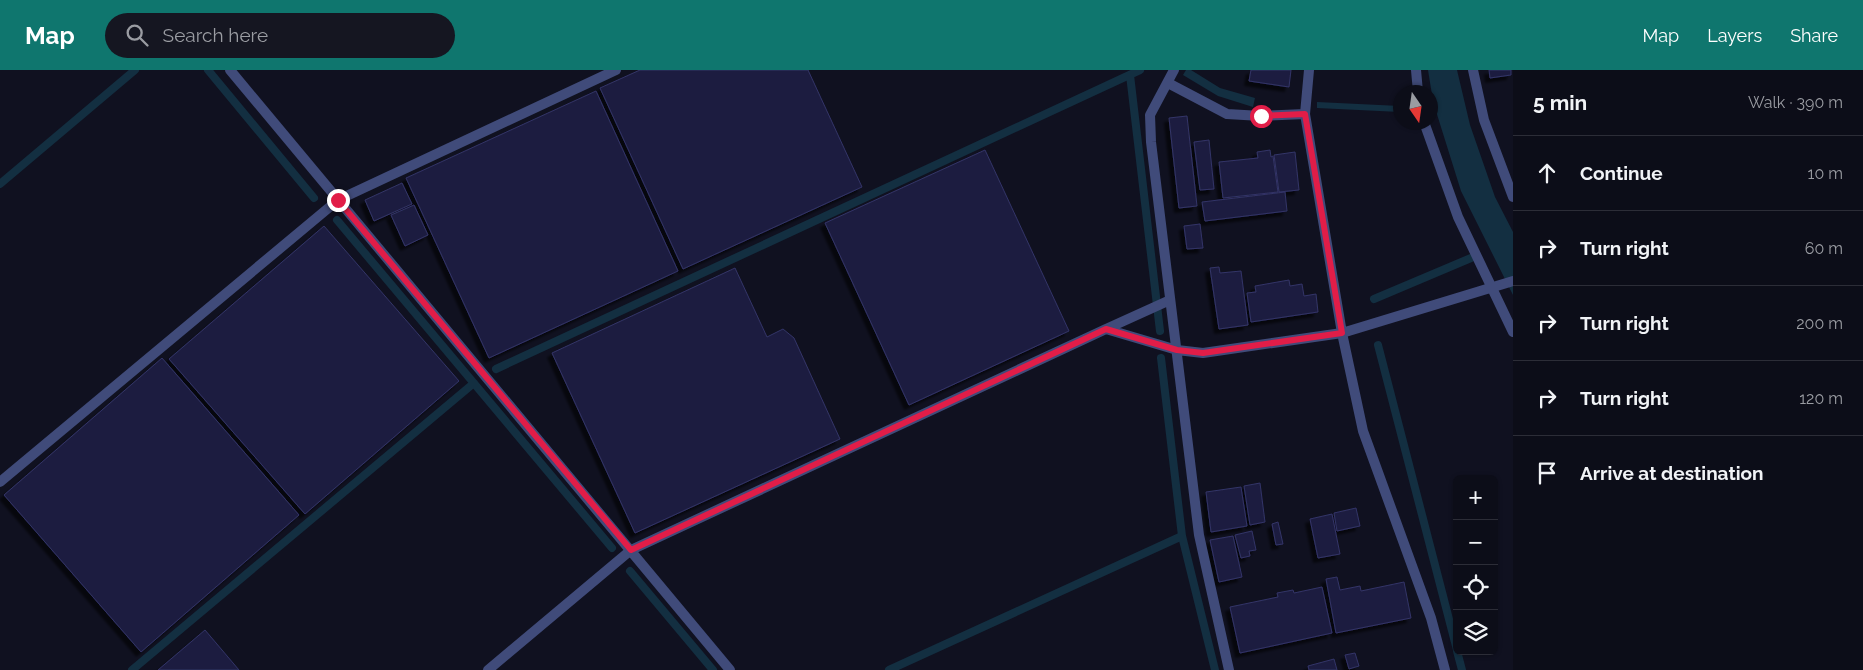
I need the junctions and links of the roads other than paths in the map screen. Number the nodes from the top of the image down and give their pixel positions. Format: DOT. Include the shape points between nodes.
graph roads {
  1 [pos="230,70"];
  2 [pos="616,70"];
  3 [pos="1174,70"];
  4 [pos="1309,70"];
  5 [pos="1416,70"];
  6 [pos="1473,70"];
  7 [pos="1168,83"];
  8 [pos="1417,85"];
  9 [pos="1305,114"];
  10 [pos="1427,130"];
  11 [pos="1513,197"];
  12 [pos="338,200"];
  13 [pos="1513,280"];
  14 [pos="1494,285"];
  15 [pos="1167,302"];
  16 [pos="1106,329"];
  17 [pos="1513,332"];
  18 [pos="1342,333"];
  19 [pos="1177,350"];
  20 [pos="0,482"];
  21 [pos="631,550"];
  22 [pos="488,670"];
  23 [pos="730,670"];
  24 [pos="1229,670"];
  25 [pos="1445,670"];
  1 -- 12 [label="street"];
  2 -- 12 [label="street"];
  3 -- 7 [label="street"];
  4 -- 9 [label="street"];
  5 -- 8 [label="street"];
  6 -- 11 [label="street" via="1484,120"];
  7 -- 9 [label="street" via="1227,114"];
  7 -- 15 [label="street" via="1150,115"];
  9 -- 18 [label="street"];
  10 -- 14 [label="street" via="1458,217"];
  12 -- 20 [label="street"];
  12 -- 21 [label="street"];
  13 -- 14 [label="street"];
  14 -- 17 [label="street"];
  14 -- 18 [label="street"];
  15 -- 16 [label="street"];
  15 -- 19 [label="street"];
  16 -- 19 [label="street"];
  16 -- 21 [label="street"];
  18 -- 19 [label="street" via="1203,353"];
  18 -- 25 [label="street" via="1362,431 1431,618"];
  19 -- 24 [label="street" via="1199,535"];
  21 -- 22 [label="street"];
  21 -- 23 [label="street"];
}
